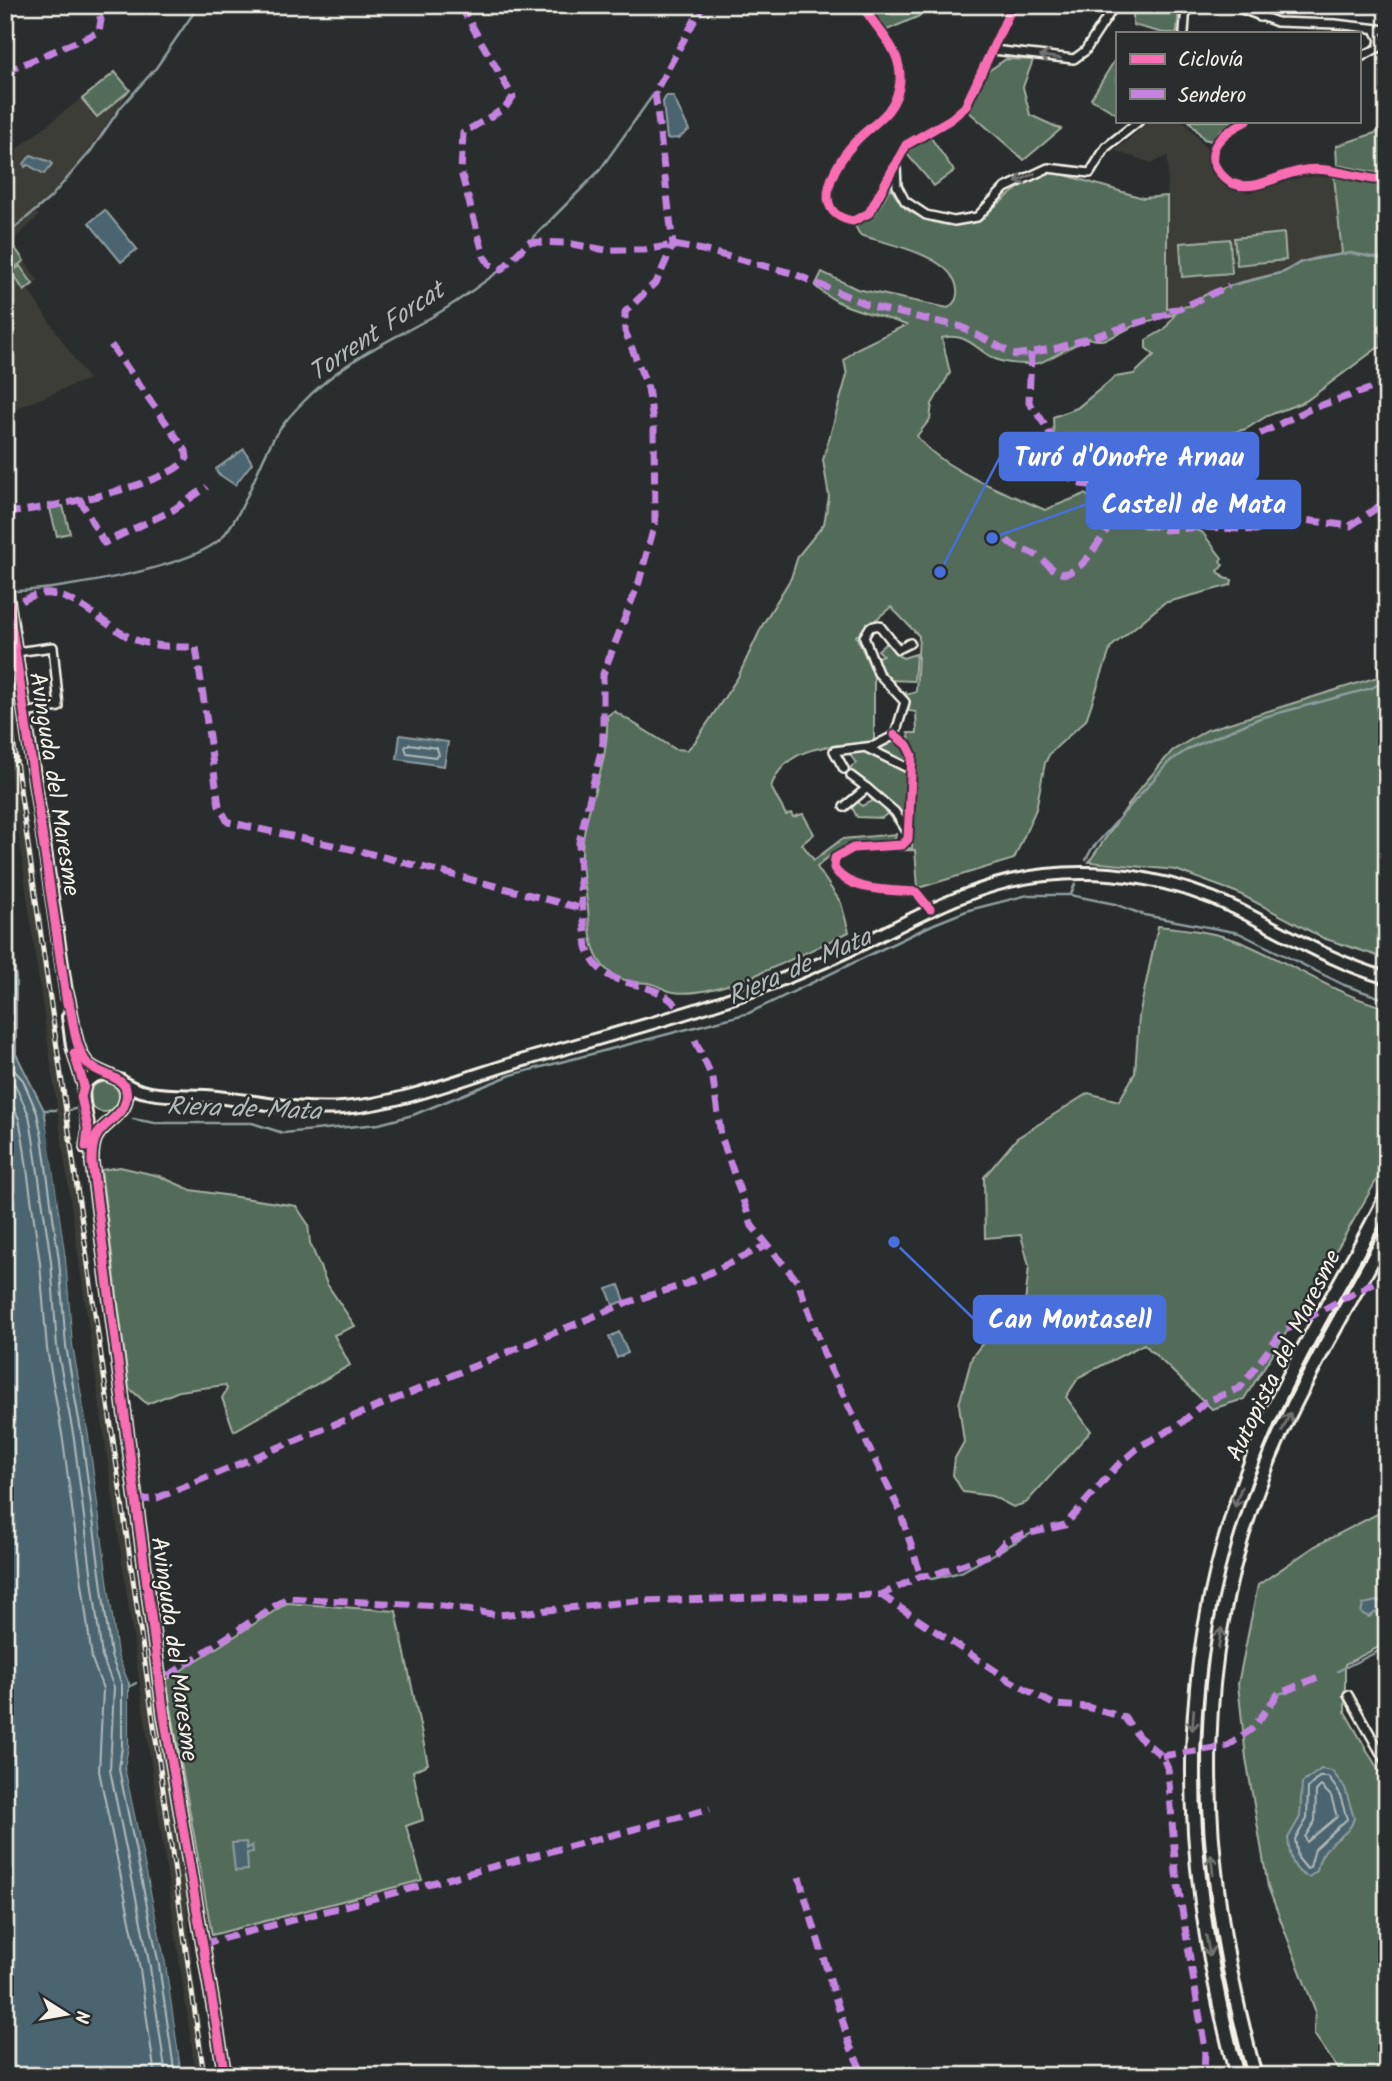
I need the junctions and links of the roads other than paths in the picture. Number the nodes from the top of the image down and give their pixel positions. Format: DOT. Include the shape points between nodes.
graph roads {
  1 [pos="862,5"];
  2 [pos="1013,5"];
  3 [pos="1115,5"];
  4 [pos="1186,5"];
  5 [pos="1231,5"];
  6 [pos="1267,5"];
  7 [pos="1260,17"];
  8 [pos="1375,29"];
  9 [pos="1387,30"];
  10 [pos="1184,32"];
  11 [pos="1387,42"];
  12 [pos="993,50"];
  13 [pos="1382,50"];
  14 [pos="1360,58"];
  15 [pos="1387,93"];
  16 [pos="1138,122"];
  17 [pos="1245,122"];
  18 [pos="897,160"];
  19 [pos="1387,180"];
  20 [pos="5,581"];
  21 [pos="910,643"];
  22 [pos="16,652"];
  23 [pos="25,713"];
  24 [pos="895,735"];
  25 [pos="866,747"];
  26 [pos="844,769"];
  27 [pos="912,770"];
  28 [pos="851,776"];
  29 [pos="867,788"];
  30 [pos="844,807"];
  31 [pos="909,834"];
  32 [pos="930,909"];
  33 [pos="1387,978"];
  34 [pos="67,993"];
  35 [pos="106,1074"];
  36 [pos="120,1080"];
  37 [pos="84,1086"];
  38 [pos="162,1093"];
  39 [pos="123,1108"];
  40 [pos="85,1109"];
  41 [pos="113,1118"];
  42 [pos="1387,1195"];
  43 [pos="100,1226"];
  44 [pos="1387,1233"];
  45 [pos="1348,1695"];
  46 [pos="1387,1764"];
  47 [pos="225,2076"];
  48 [pos="1237,2076"];
  49 [pos="1255,2076"];
  1 -- 18 [label="street" via="894,49 900,84 886,113 844,155 827,192 834,214 846,220 860,219 874,205"];
  2 -- 12 [label="street"];
  3 -- 12 [label="street, one-way" via="1085,51 1074,59"];
  4 -- 10 [label="street"];
  5 -- 7 [label="street"];
  6 -- 7 [label="street"];
  7 -- 8 [label="street"];
  8 -- 9 [label="street"];
  8 -- 13 [label="street"];
  11 -- 13 [label="street"];
  12 -- 18 [label="street" via="965,107 912,140"];
  13 -- 14 [label="street"];
  13 -- 15 [label="street"];
  16 -- 18 [label="street, one-way" via="1107,147 1090,173 1048,168 1005,188 976,217 954,221 926,215 905,201 897,186"];
  17 -- 19 [label="street" via="1225,132 1214,149 1218,171 1238,186 1255,186 1315,169"];
  20 -- 22 [label="main road, Avinguda del Maresme"];
  21 -- 24 [label="street" via="898,649 879,625 870,627 864,637 878,673 899,694 906,709"];
  22 -- 23 [label="main road, Avinguda del Maresme"];
  22 -- 23 [label="street, Avinguda del Maresme" via="53,647 55,660 59,707"];
  23 -- 34 [label="main road, Avinguda del Maresme"];
  24 -- 25 [label="street"];
  24 -- 27 [label="street" via="910,749"];
  25 -- 26 [label="street" via="834,751"];
  25 -- 27 [label="street"];
  27 -- 31 [label="street"];
  28 -- 29 [label="street"];
  29 -- 30 [label="street"];
  29 -- 31 [label="street" via="895,812"];
  31 -- 32 [label="street" via="902,845 853,848 835,858 834,868 855,883 916,892"];
  32 -- 33 [label="main road" via="981,887 1031,876 1132,876 1198,893 1329,957"];
  32 -- 38 [label="main road" via="833,958 683,1016 361,1106 283,1107"];
  34 -- 35 [label="main road, Avinguda del Maresme" via="87,1063"];
  34 -- 37 [label="main road, Avinguda del Maresme" via="69,1032"];
  35 -- 36 [label="main road"];
  35 -- 37 [label="main road" via="93,1077"];
  36 -- 38 [label="main road" via="132,1089"];
  36 -- 39 [label="main road" via="127,1097"];
  37 -- 40 [label="main road"];
  38 -- 39 [label="main road"];
  39 -- 41 [label="main road"];
  40 -- 41 [label="main road" via="94,1117"];
  40 -- 43 [label="main road, Avinguda del Maresme" via="86,1165"];
  41 -- 43 [label="main road, Avinguda del Maresme" via="98,1130 92,1148"];
  42 -- 48 [label="highway, Autopista del Maresme, one-way" via="1270,1416 1241,1487 1209,1601 1192,1734 1192,1822 1212,1969"];
  43 -- 47 [label="main road, Avinguda del Maresme" via="162,1702"];
  49 -- 44 [label="highway, Autopista del Maresme, one-way" via="1233,1987 1214,1877 1208,1801 1212,1686 1233,1572 1270,1459"];
  45 -- 46 [label="street"];
}
